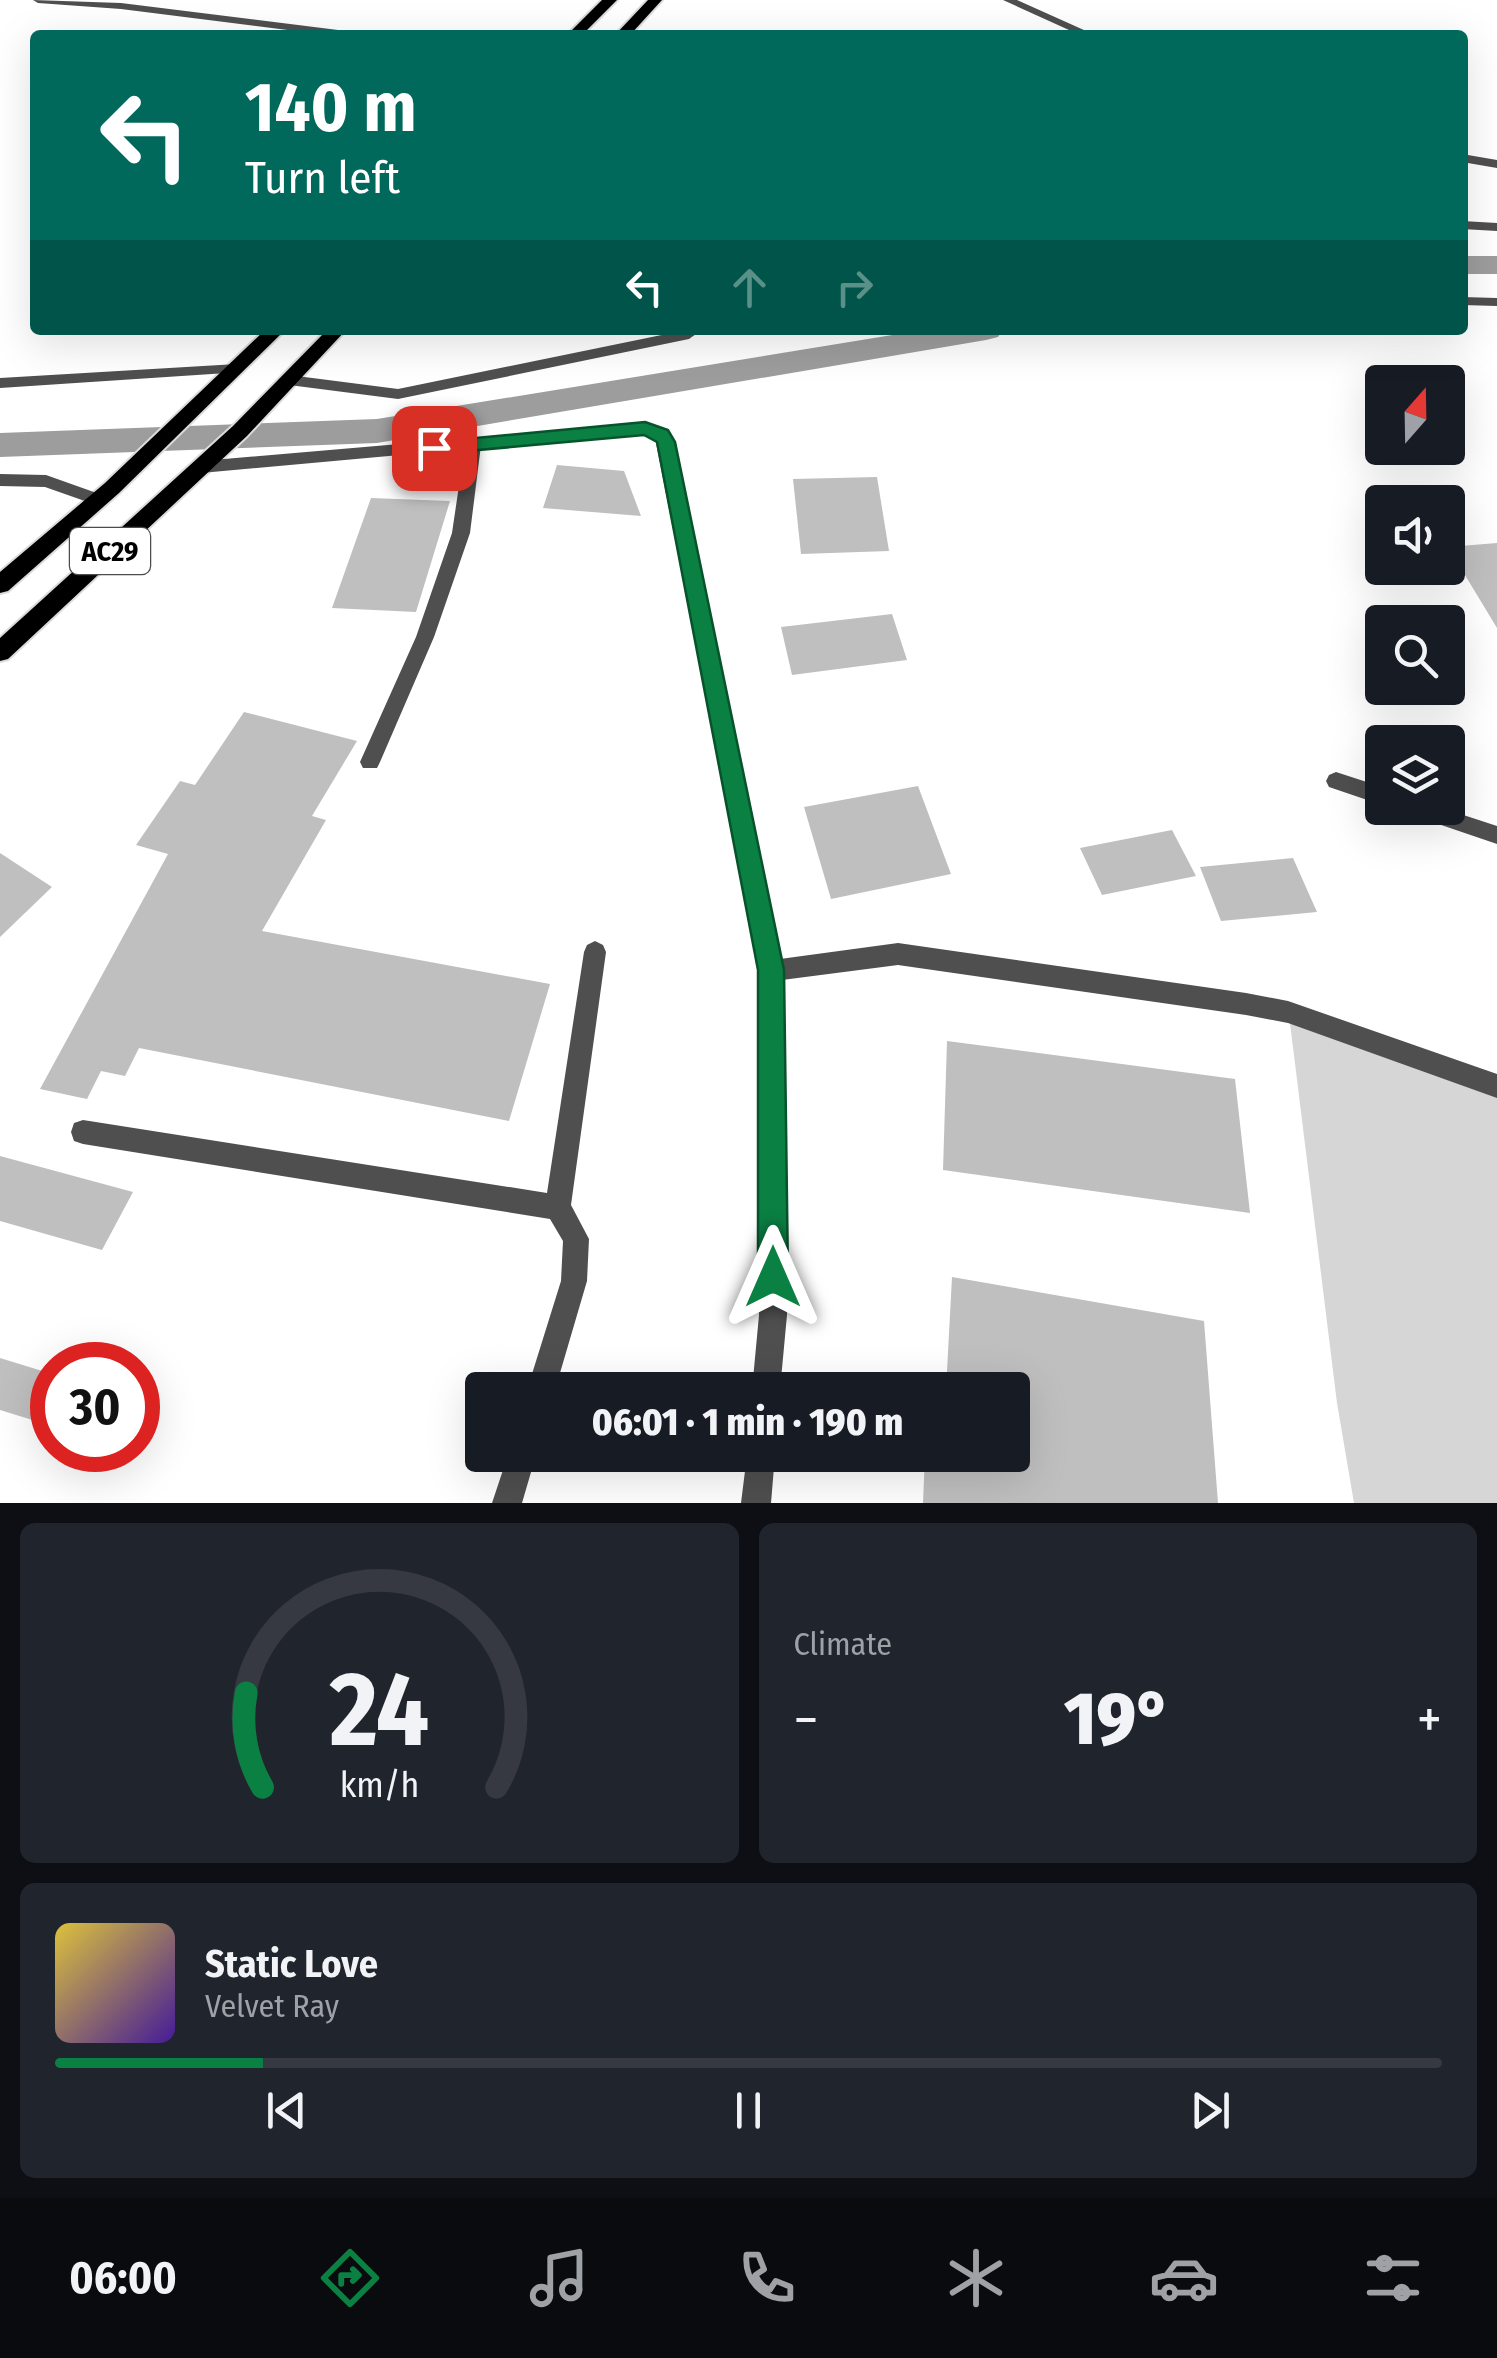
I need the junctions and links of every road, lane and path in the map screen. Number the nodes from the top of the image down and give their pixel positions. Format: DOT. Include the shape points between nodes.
graph roads {
  1 [pos="38,0"];
  2 [pos="610,0"];
  3 [pos="655,0"];
  4 [pos="1008,0"];
  5 [pos="314,30"];
  6 [pos="579,30"];
  7 [pos="627,30"];
  8 [pos="1078,30"];
  9 [pos="1468,159"];
  10 [pos="1497,164"];
  11 [pos="1468,225"];
  12 [pos="1497,227"];
  13 [pos="1468,302"];
  14 [pos="1497,302"];
  15 [pos="271,335"];
  16 [pos="332,335"];
  17 [pos="684,335"];
  18 [pos="237,369"];
  19 [pos="0,383"];
  20 [pos="282,387"];
  21 [pos="473,445"];
  22 [pos="202,467"];
  23 [pos="0,480"];
  24 [pos="105,494"];
  25 [pos="0,585"];
  26 [pos="0,652"];
  27 [pos="370,762"];
  28 [pos="1336,780"];
  29 [pos="1365,790"];
  30 [pos="1465,824"];
  31 [pos="1497,834"];
  32 [pos="595,952"];
  33 [pos="771,970"];
  34 [pos="1497,1086"];
  35 [pos="83,1132"];
  36 [pos="558,1207"];
  37 [pos="546,1372"];
  38 [pos="768,1372"];
  39 [pos="517,1472"];
  40 [pos="759,1472"];
  41 [pos="507,1503"];
  42 [pos="756,1503"];
  1 -- 5 [label="street"];
  2 -- 6 [label="main road"];
  3 -- 7 [label="main road"];
  4 -- 8 [label="street"];
  9 -- 10 [label="street"];
  11 -- 12 [label="street"];
  13 -- 14 [label="street"];
  15 -- 18 [label="main road, AC29"];
  16 -- 20 [label="main road, AC29"];
  17 -- 20 [label="street" via="398,394"];
  18 -- 19 [label="street"];
  18 -- 24 [label="main road, AC29"];
  20 -- 22 [label="main road, AC29"];
  21 -- 22 [label="street"];
  21 -- 27 [label="street" via="461,533 425,638"];
  21 -- 33 [label="street" via="645,428 662,435"];
  22 -- 26 [label="main road, AC29"];
  23 -- 24 [label="street" via="46,481"];
  24 -- 25 [label="main road, AC29"];
  28 -- 29 [label="street"];
  30 -- 31 [label="street"];
  32 -- 36 [label="street"];
  33 -- 34 [label="street" via="898,954 1246,1004 1288,1012"];
  33 -- 38 [label="street"];
  35 -- 36 [label="street"];
  36 -- 37 [label="street" via="576,1239 574,1281"];
  39 -- 41 [label="street"];
  40 -- 42 [label="street"];
}
